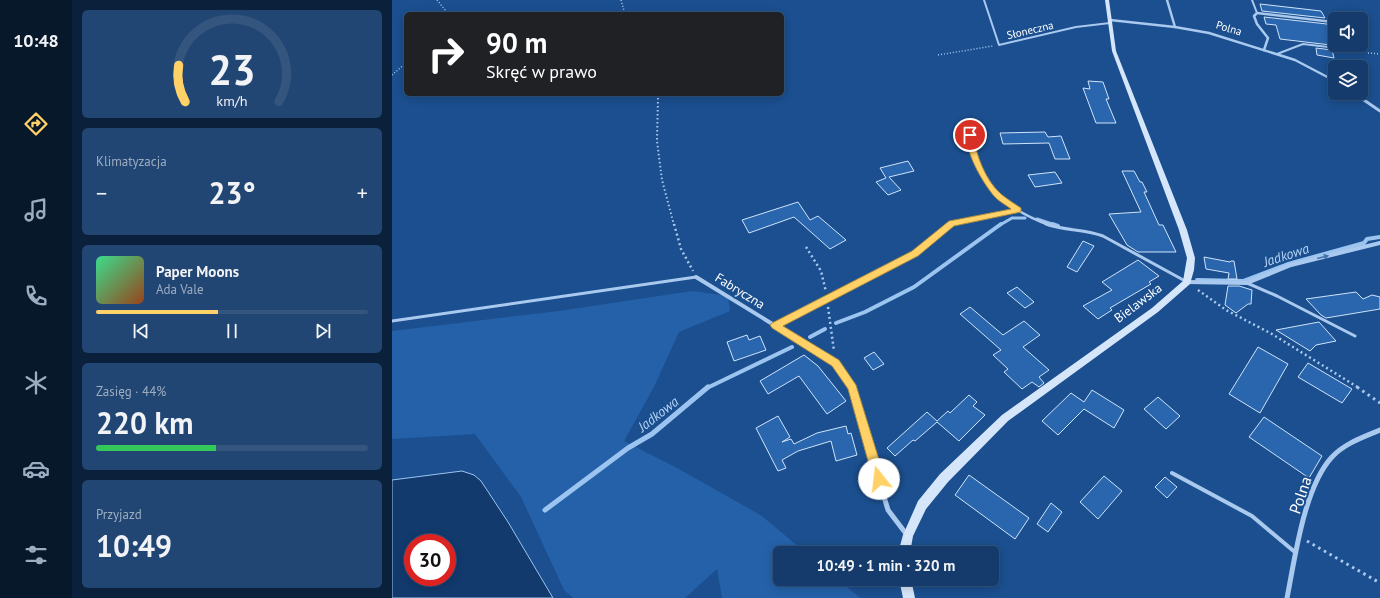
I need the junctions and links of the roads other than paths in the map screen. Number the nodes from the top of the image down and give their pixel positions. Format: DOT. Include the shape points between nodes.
graph roads {
  1 [pos="984,0"];
  2 [pos="1107,0"];
  3 [pos="1167,0"];
  4 [pos="1252,0"];
  5 [pos="1257,13"];
  6 [pos="1328,21"];
  7 [pos="1110,22"];
  8 [pos="1175,27"];
  9 [pos="1328,47"];
  10 [pos="1264,50"];
  11 [pos="1277,54"];
  12 [pos="1328,77"];
  13 [pos="1364,100"];
  14 [pos="1380,111"];
  15 [pos="970,135"];
  16 [pos="1018,210"];
  17 [pos="1380,242"];
  18 [pos="696,277"];
  19 [pos="1187,282"];
  20 [pos="1247,283"];
  21 [pos="392,321"];
  22 [pos="775,325"];
  23 [pos="1355,336"];
  24 [pos="1380,430"];
  25 [pos="1172,473"];
  26 [pos="908,535"];
  27 [pos="906,546"];
  28 [pos="1296,553"];
  29 [pos="906,586"];
  30 [pos="909,598"];
  31 [pos="1286,598"];
  1 -- 7 [label="lane, Słoneczna" via="999,45 1076,27"];
  2 -- 7 [label="street"];
  3 -- 8 [label="street"];
  4 -- 5 [label="lane"];
  5 -- 6 [label="street"];
  5 -- 10 [label="street" via="1254,16 1257,24 1268,38"];
  7 -- 8 [label="street, Polna"];
  7 -- 19 [label="street" via="1114,51 1187,244 1191,258"];
  8 -- 10 [label="street, Polna" via="1209,33"];
  9 -- 11 [label="lane" via="1303,44"];
  10 -- 11 [label="street, Polna"];
  11 -- 12 [label="street, Polna"];
  13 -- 14 [label="street"];
  15 -- 16 [label="lane" via="972,150 989,184 997,195"];
  16 -- 19 [label="lane" via="1058,228 1097,234"];
  16 -- 22 [label="lane" via="951,223 915,254"];
  20 -- 17 [label="street, one-way" via="1291,265"];
  18 -- 21 [label="lane"];
  18 -- 22 [label="street, Fabryczna"];
  19 -- 20 [label="street"];
  19 -- 26 [label="street, Bielawska" via="1155,310 1005,418 944,478 922,505"];
  20 -- 23 [label="lane"];
  22 -- 26 [label="street, Fabryczna" via="836,363 852,388 888,510"];
  24 -- 28 [label="street, Polna" via="1348,444 1332,457 1317,478"];
  25 -- 28 [label="lane" via="1252,516"];
  26 -- 27 [label="street, Bielawska"];
  28 -- 31 [label="street, Polna"];
  29 -- 30 [label="street"];
}
